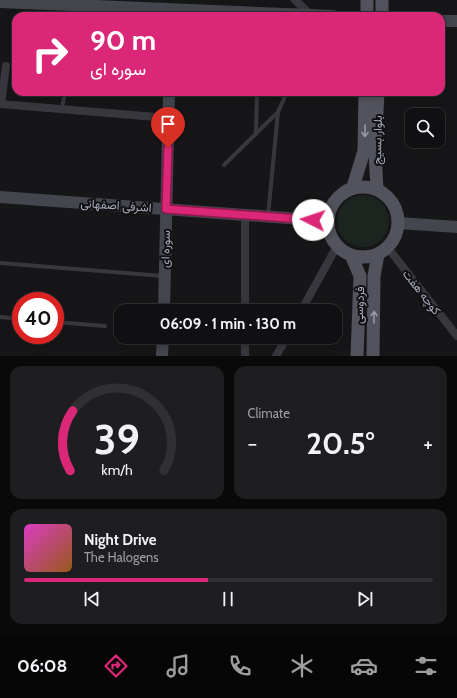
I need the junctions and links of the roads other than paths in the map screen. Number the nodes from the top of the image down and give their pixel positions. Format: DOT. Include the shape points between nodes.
graph roads {
  1 [pos="295,0"];
  2 [pos="367,0"];
  3 [pos="382,0"];
  4 [pos="0,2"];
  5 [pos="112,3"];
  6 [pos="172,8"];
  7 [pos="80,11"];
  8 [pos="229,12"];
  9 [pos="311,12"];
  10 [pos="367,12"];
  11 [pos="382,12"];
  12 [pos="445,21"];
  13 [pos="457,21"];
  14 [pos="6,66"];
  15 [pos="64,96"];
  16 [pos="169,96"];
  17 [pos="257,96"];
  18 [pos="285,96"];
  19 [pos="366,96"];
  20 [pos="378,96"];
  21 [pos="0,104"];
  22 [pos="62,108"];
  23 [pos="278,112"];
  24 [pos="168,118"];
  25 [pos="256,134"];
  26 [pos="224,165"];
  27 [pos="353,187"];
  28 [pos="377,189"];
  29 [pos="0,196"];
  30 [pos="166,209"];
  31 [pos="245,215"];
  32 [pos="268,216"];
  33 [pos="328,221"];
  34 [pos="399,222"];
  35 [pos="457,227"];
  36 [pos="337,246"];
  37 [pos="383,251"];
  38 [pos="351,255"];
  39 [pos="0,263"];
  40 [pos="165,276"];
  41 [pos="164,304"];
  42 [pos="245,304"];
  43 [pos="305,304"];
  44 [pos="0,317"];
  45 [pos="12,318"];
  46 [pos="64,323"];
  47 [pos="104,326"];
  48 [pos="457,336"];
  49 [pos="163,344"];
  50 [pos="245,344"];
  51 [pos="283,344"];
  52 [pos="162,356"];
  53 [pos="245,356"];
  54 [pos="276,356"];
  55 [pos="357,356"];
  56 [pos="373,356"];
  1 -- 9 [label="street"];
  2 -- 10 [label="main road"];
  3 -- 11 [label="main road"];
  4 -- 7 [label="street"];
  5 -- 6 [label="street"];
  5 -- 7 [label="street"];
  6 -- 8 [label="street"];
  12 -- 13 [label="street"];
  14 -- 21 [label="street"];
  15 -- 22 [label="lane"];
  16 -- 24 [label="street, سوره ای"];
  17 -- 25 [label="lane"];
  18 -- 23 [label="lane"];
  19 -- 27 [label="main road, بلوار بسیج, one-way" via="364,151"];
  20 -- 28 [label="main road, بلوار بسیج" via="375,153"];
  21 -- 22 [label="street"];
  22 -- 24 [label="street"];
  23 -- 25 [label="lane"];
  23 -- 32 [label="lane"];
  24 -- 30 [label="street, سوره ای"];
  25 -- 26 [label="lane"];
  27 -- 28 [label="main road"];
  27 -- 33 [label="main road" via="335,200"];
  28 -- 34 [label="main road" via="393,202"];
  29 -- 30 [label="street, اشرفی اصفهانی"];
  30 -- 31 [label="street, اشرفی اصفهانی"];
  30 -- 40 [label="street, سوره ای"];
  31 -- 32 [label="street, اشرفی اصفهانی"];
  31 -- 42 [label="street"];
  32 -- 33 [label="street, اشرفی اصفهانی"];
  33 -- 36 [label="main road" via="328,230"];
  34 -- 35 [label="street"];
  34 -- 37 [label="main road" via="397,232"];
  36 -- 38 [label="main road"];
  36 -- 43 [label="street"];
  37 -- 38 [label="main road" via="365,257"];
  37 -- 48 [label="street, کوچه هفت"];
  56 -- 37 [label="main road, فردوسی, one-way" via="374,276"];
  38 -- 55 [label="main road, فردوسی" via="360,276"];
  39 -- 40 [label="lane"];
  40 -- 41 [label="street, سوره ای"];
  44 -- 45 [label="lane"];
  46 -- 47 [label="lane"];
  49 -- 52 [label="street"];
  50 -- 53 [label="street"];
  51 -- 54 [label="street"];
}
